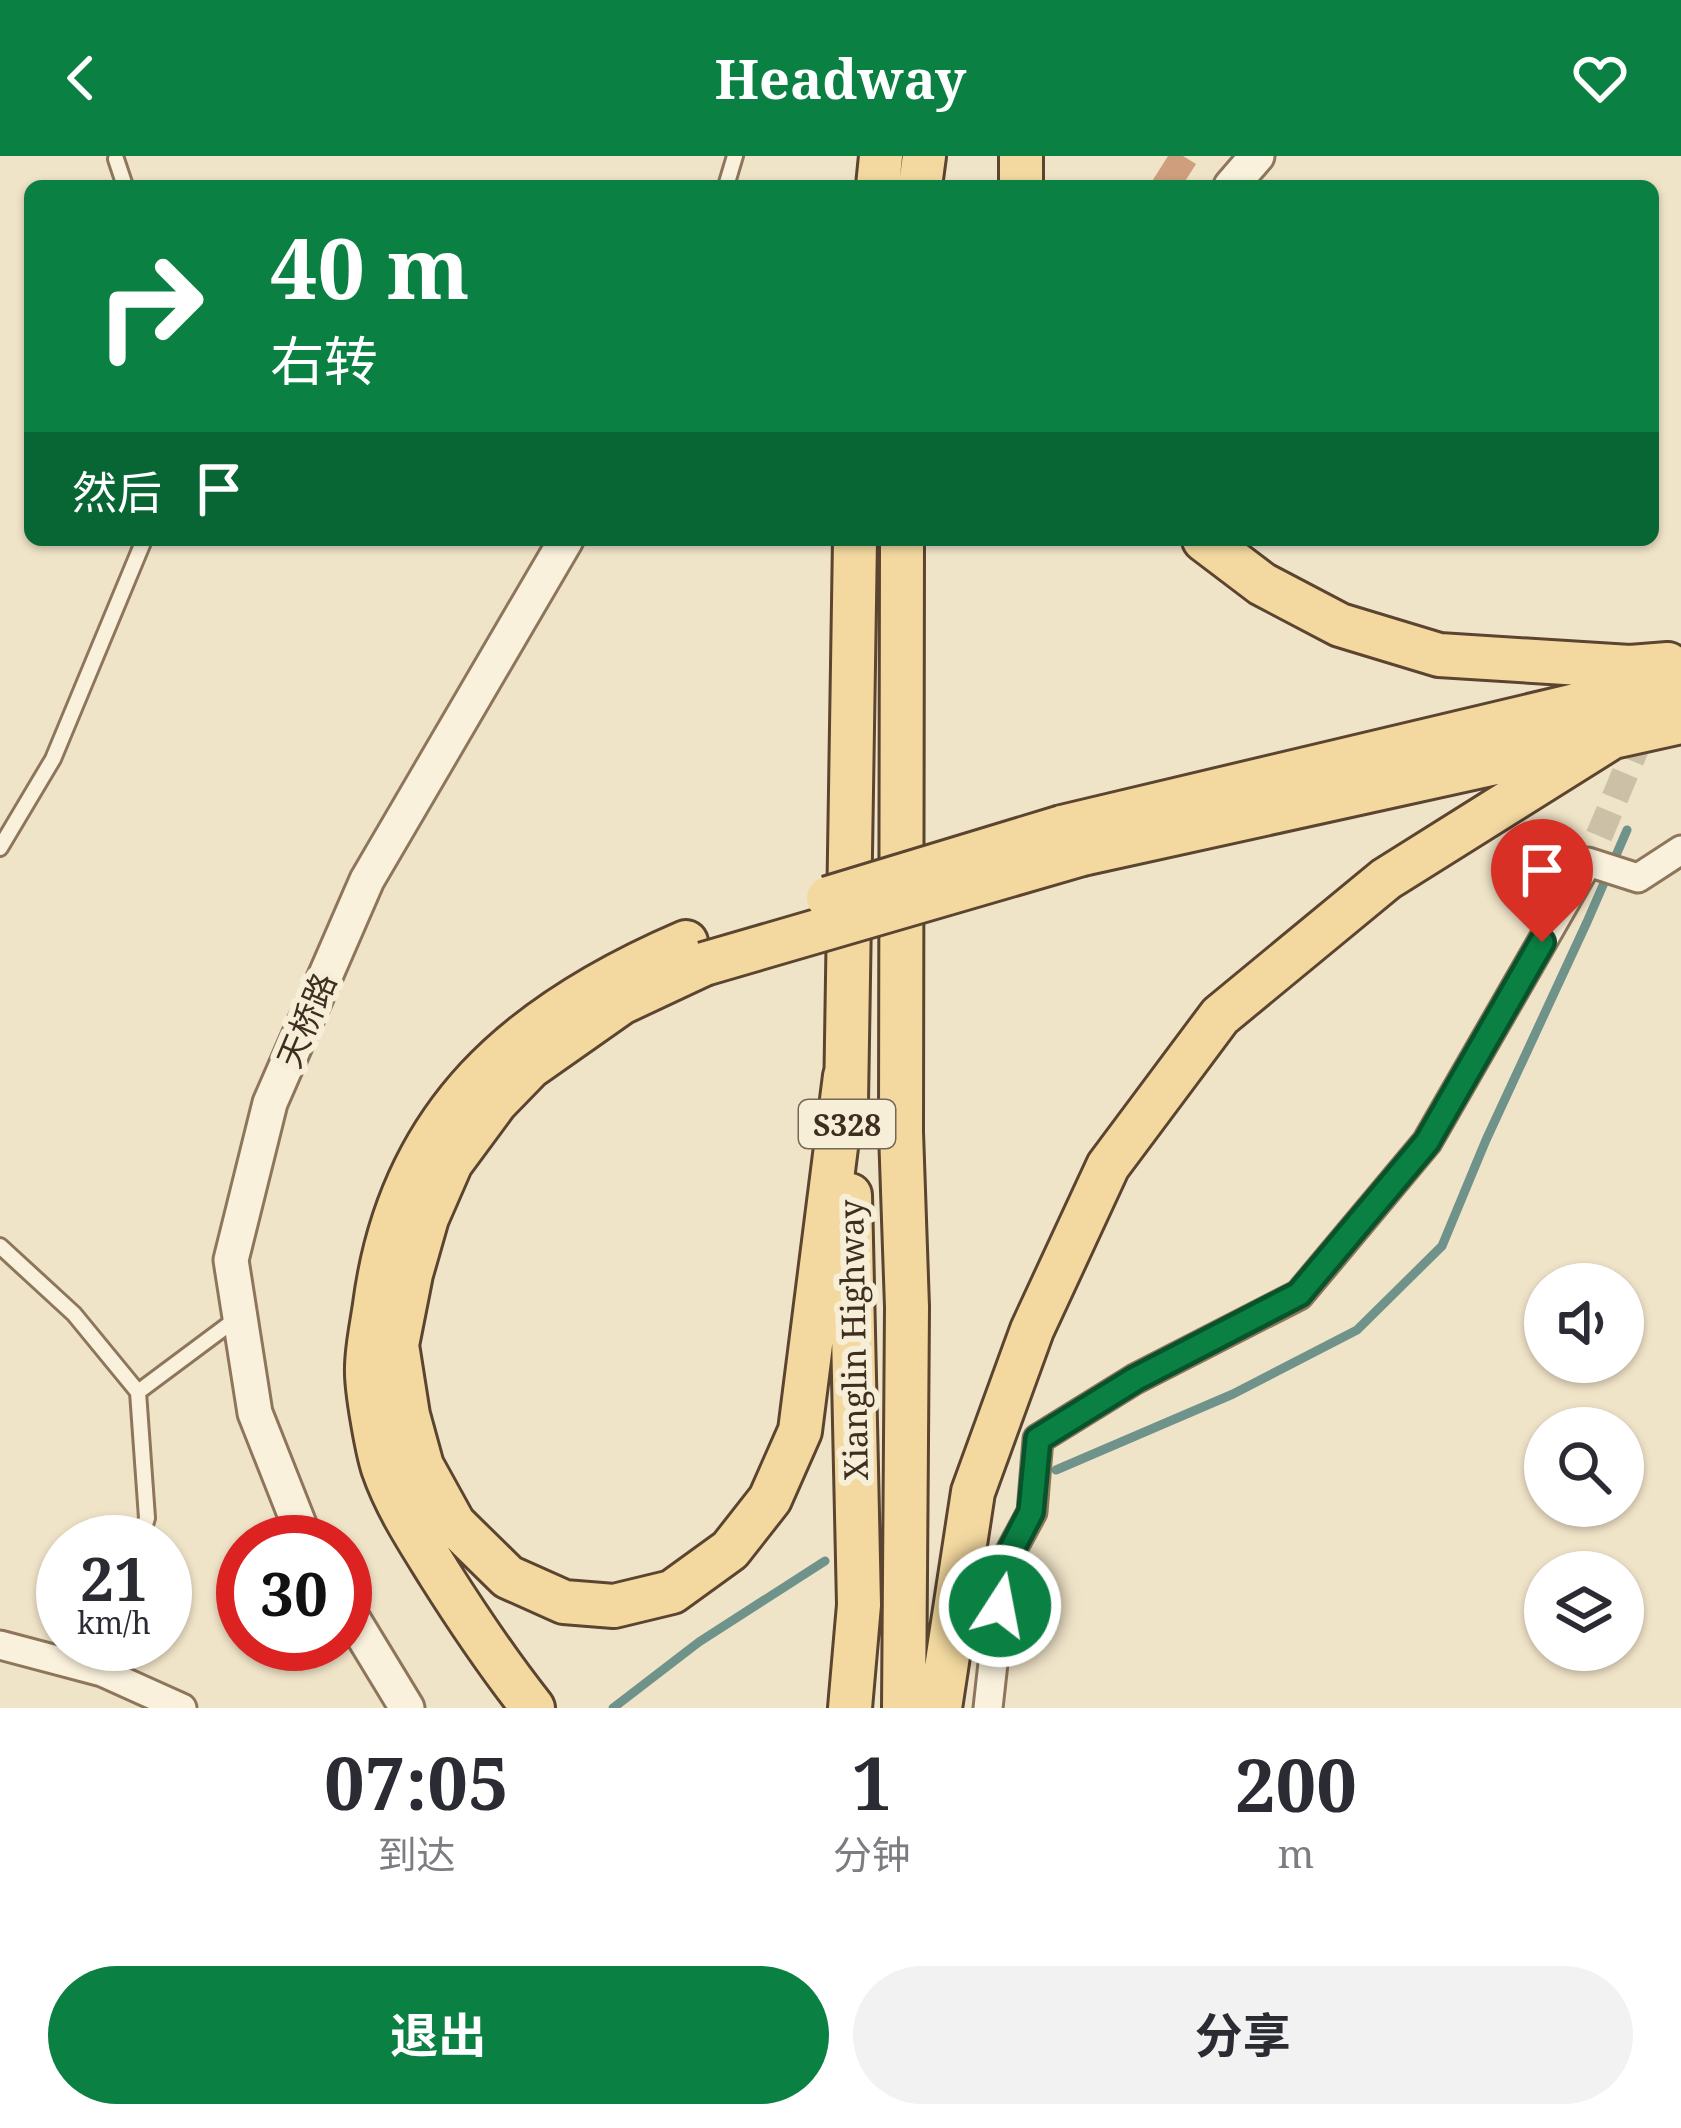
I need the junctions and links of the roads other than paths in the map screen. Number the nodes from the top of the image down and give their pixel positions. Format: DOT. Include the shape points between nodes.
graph roads {
  1 [pos="1257,156"];
  2 [pos="1236,180"];
  3 [pos="142,546"];
  4 [pos="562,546"];
  5 [pos="855,546"];
  6 [pos="902,546"];
  7 [pos="1212,546"];
  8 [pos="1681,664"];
  9 [pos="1681,680"];
  10 [pos="1681,722"];
  11 [pos="1614,736"];
  12 [pos="1072,841"];
  13 [pos="0,848"];
  14 [pos="1681,850"];
  15 [pos="701,950"];
  16 [pos="845,1076"];
  17 [pos="0,1246"];
  18 [pos="240,1316"];
  19 [pos="138,1392"];
  20 [pos="148,1515"];
  21 [pos="295,1515"];
  22 [pos="966,1540"];
  23 [pos="1015,1540"];
  24 [pos="0,1645"];
  25 [pos="36,1649"];
  26 [pos="372,1650"];
  27 [pos="126,1671"];
  28 [pos="516,1698"];
  29 [pos="182,1708"];
  30 [pos="407,1708"];
  31 [pos="850,1708"];
  32 [pos="904,1708"];
  33 [pos="940,1708"];
  34 [pos="988,1708"];
  1 -- 2 [label="street"];
  3 -- 13 [label="lane" via="53,759"];
  4 -- 18 [label="street, 天桥路" via="367,880 270,1103 231,1260"];
  5 -- 16 [label="main road, Xianglin Highway / S328"];
  6 -- 32 [label="main road, Xianglin Highway / S328"];
  7 -- 8 [label="main road" via="1262,584 1340,625 1438,656"];
  9 -- 12 [label="main road"];
  10 -- 11 [label="main road"];
  11 -- 12 [label="main road"];
  11 -- 22 [label="main road" via="1386,879 1220,1016 1108,1166 1032,1330 974,1492"];
  12 -- 15 [label="main road, bridge"];
  14 -- 23 [label="street" via="1638,878 1592,854 1427,1142 1299,1294 1038,1439 1031,1512"];
  15 -- 16 [label="main road" via="530,1067 451,1162 427,1218 397,1345 408,1414 422,1466 454,1524 508,1577 564,1602 614,1606 672,1592 730,1550 770,1499 800,1431"];
  15 -- 28 [label="main road" via="627,967 528,1029 484,1070 424,1151 395,1216 377,1288 367,1371 382,1466 407,1523"];
  16 -- 31 [label="main road, Xianglin Highway / S328" via="859,1605"];
  17 -- 19 [label="lane" via="74,1314"];
  18 -- 19 [label="lane"];
  18 -- 21 [label="street, 天桥路" via="255,1413"];
  19 -- 20 [label="lane"];
  22 -- 23 [label="street"];
  22 -- 33 [label="main road"];
  23 -- 34 [label="street" via="1004,1564"];
  24 -- 25 [label="street"];
  26 -- 30 [label="street"];
  27 -- 29 [label="street"];
}
